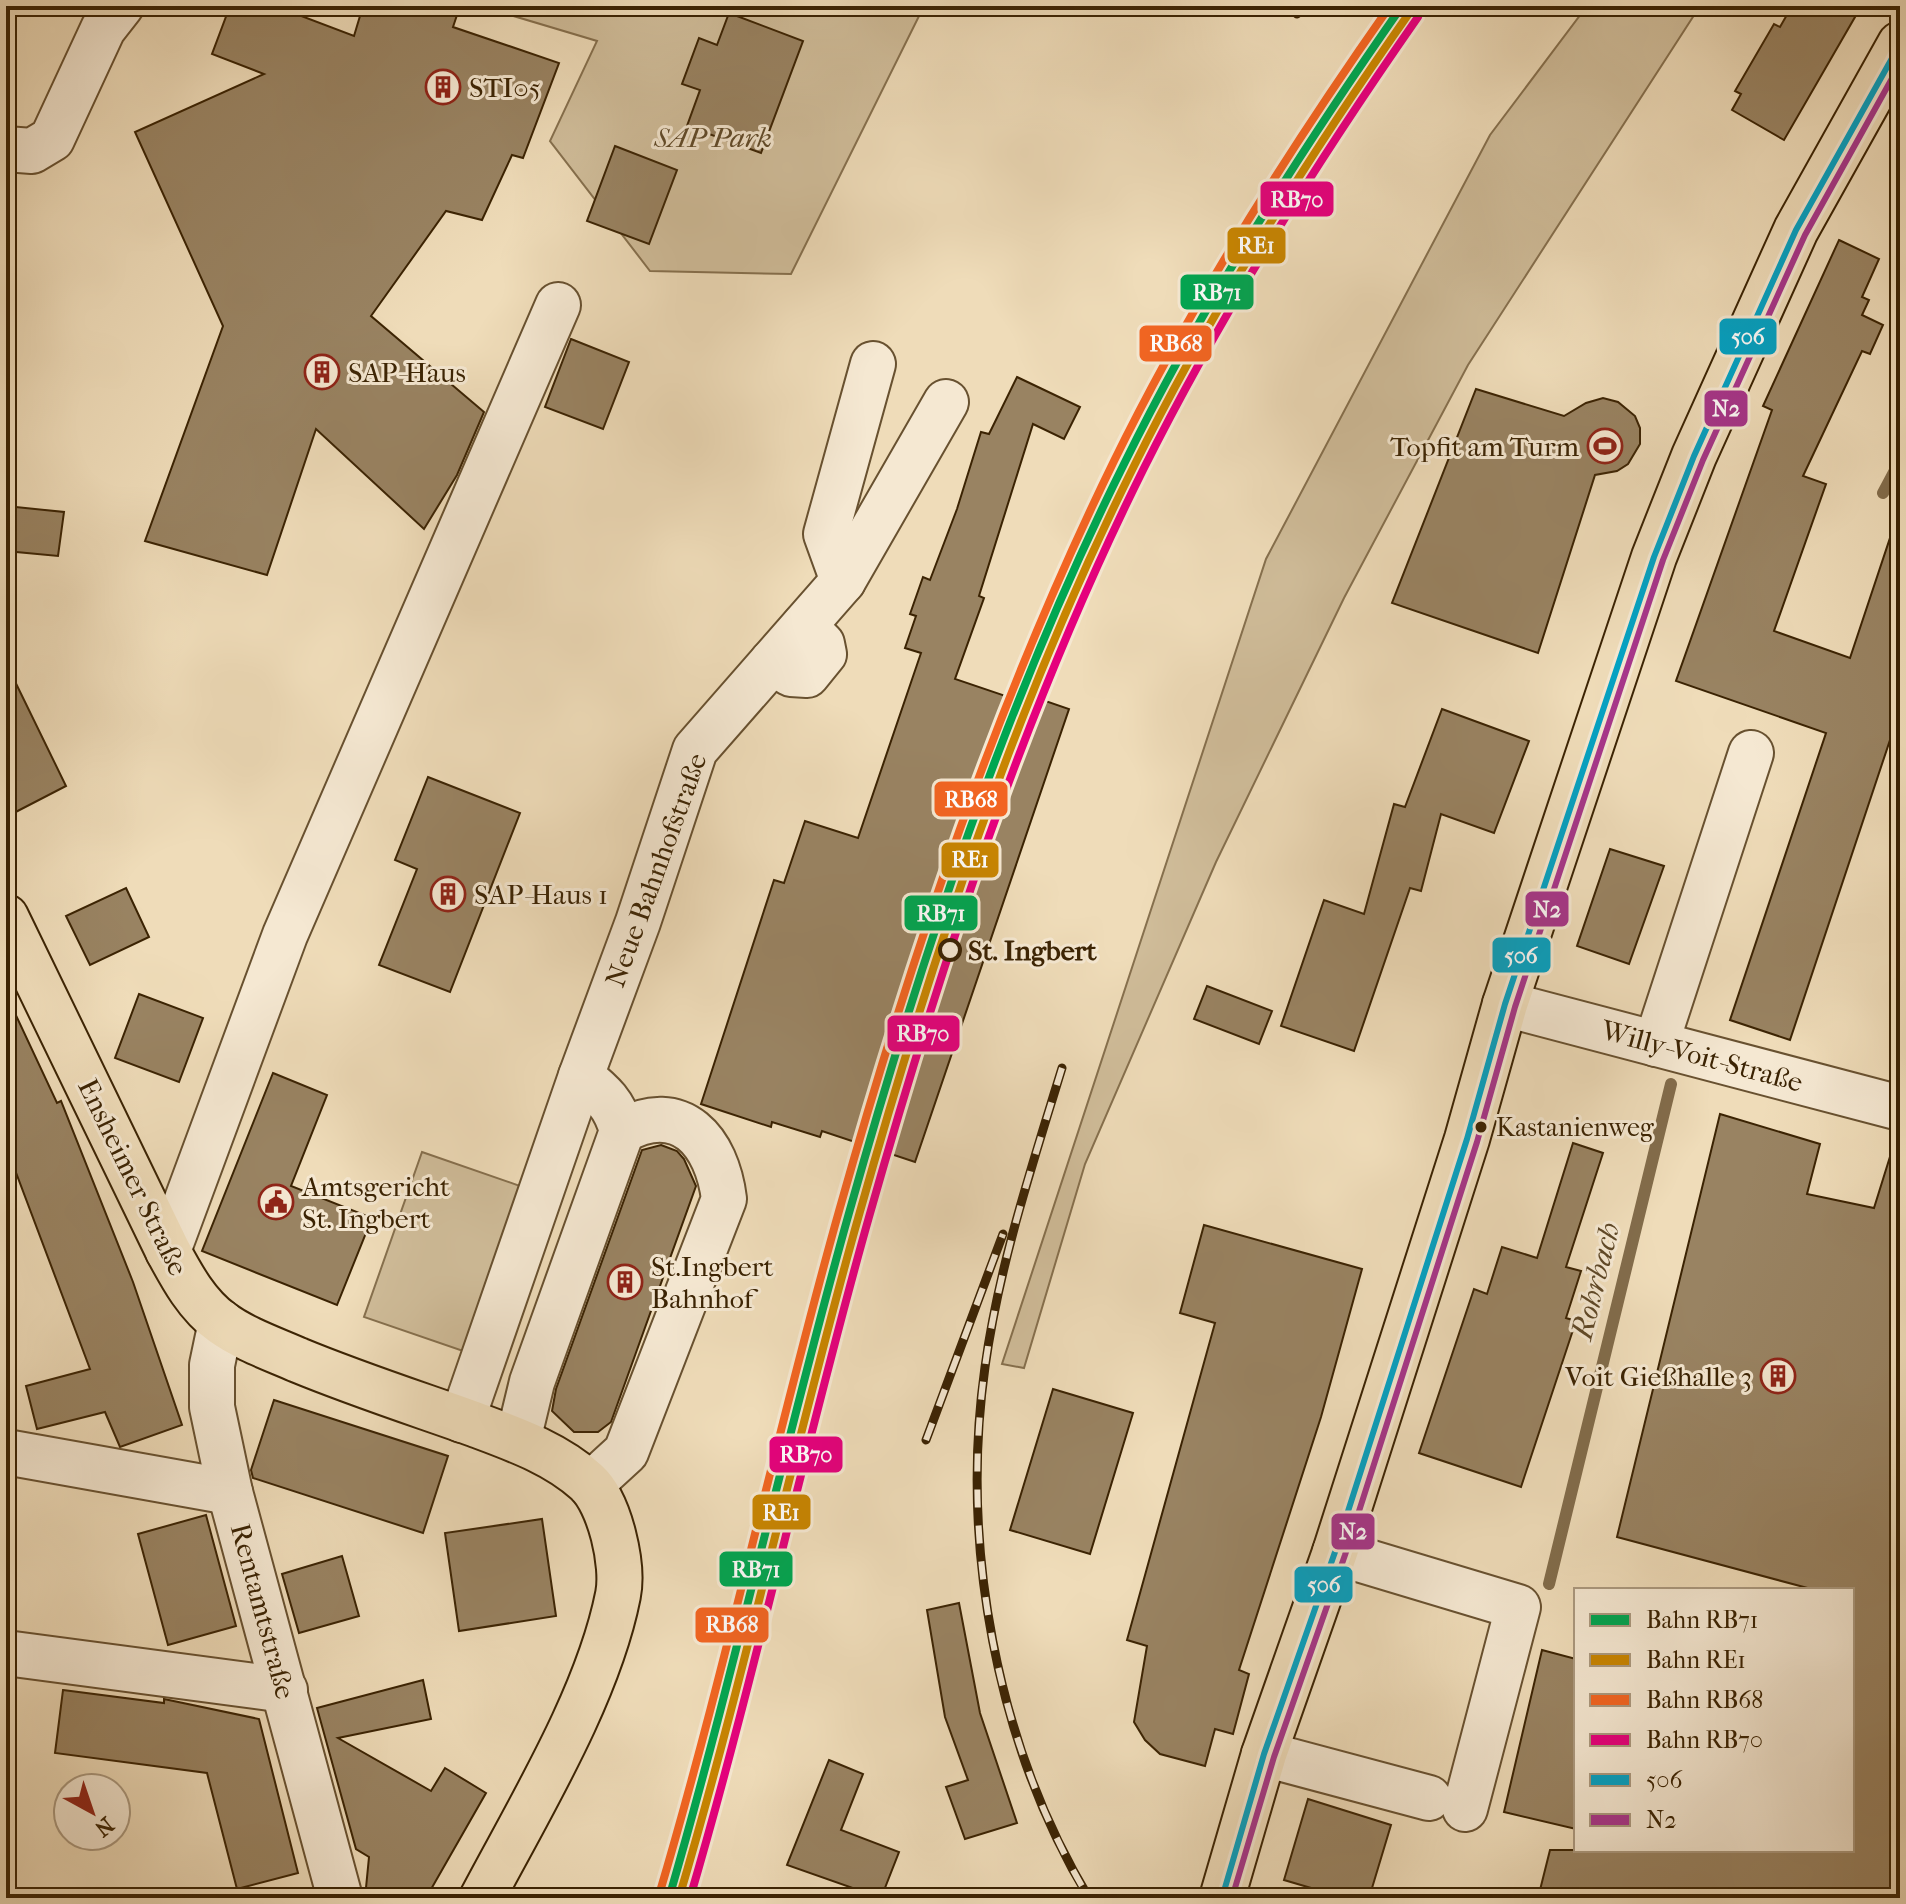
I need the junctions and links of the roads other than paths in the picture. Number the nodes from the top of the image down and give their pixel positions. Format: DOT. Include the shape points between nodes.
graph roads {
  1 [pos="121,6"];
  2 [pos="1900,44"];
  3 [pos="6,149"];
  4 [pos="558,305"];
  5 [pos="873,364"];
  6 [pos="946,402"];
  7 [pos="843,581"];
  8 [pos="1751,753"];
  9 [pos="6,917"];
  10 [pos="1505,1004"];
  11 [pos="1656,1044"];
  12 [pos="581,1076"];
  13 [pos="1900,1108"];
  14 [pos="622,1131"];
  15 [pos="168,1251"];
  16 [pos="221,1322"];
  17 [pos="462,1420"];
  18 [pos="518,1440"];
  19 [pos="6,1452"];
  20 [pos="590,1485"];
  21 [pos="230,1492"];
  22 [pos="1335,1552"];
  23 [pos="6,1653"];
  24 [pos="285,1690"];
  25 [pos="1264,1754"];
  26 [pos="340,1898"];
  27 [pos="482,1898"];
  28 [pos="1222,1898"];
  1 -- 3 [label="street" via="103,29 52,139 32,151"];
  2 -- 10 [label="main road" via="1796,230 1694,456 1654,557"];
  4 -- 15 [label="street" via="285,935"];
  5 -- 7 [label="street" via="826,534"];
  6 -- 7 [label="street, Neue Bahnhofstraße"];
  7 -- 12 [label="street, Neue Bahnhofstraße" via="695,750"];
  8 -- 11 [label="street"];
  9 -- 15 [label="main road, Ensheimer Straße"];
  10 -- 11 [label="street, Willy-Voit-Straße"];
  10 -- 22 [label="main road"];
  11 -- 13 [label="street, Willy-Voit-Straße"];
  12 -- 14 [label="street" via="606,1096"];
  12 -- 17 [label="street, Neue Bahnhofstraße"];
  14 -- 18 [label="street" via="532,1382"];
  14 -- 20 [label="street" via="642,1120 668,1119 692,1129 721,1172 724,1199 626,1452"];
  15 -- 16 [label="main road, Ensheimer Straße" via="190,1290"];
  16 -- 17 [label="main road, Ensheimer Straße" via="355,1384"];
  16 -- 21 [label="street, Rentamtstraße" via="212,1365 212,1407"];
  17 -- 18 [label="main road, Ensheimer Straße"];
  18 -- 20 [label="main road, Ensheimer Straße"];
  19 -- 21 [label="street"];
  20 -- 27 [label="main road" via="621,1558 619,1593 581,1704"];
  21 -- 24 [label="street, Rentamtstraße"];
  22 -- 25 [label="main road"];
  22 -- 25 [label="street" via="1518,1607 1447,1803"];
  23 -- 24 [label="street"];
  24 -- 26 [label="street, Rentamtstraße"];
  25 -- 28 [label="main road"];
}
